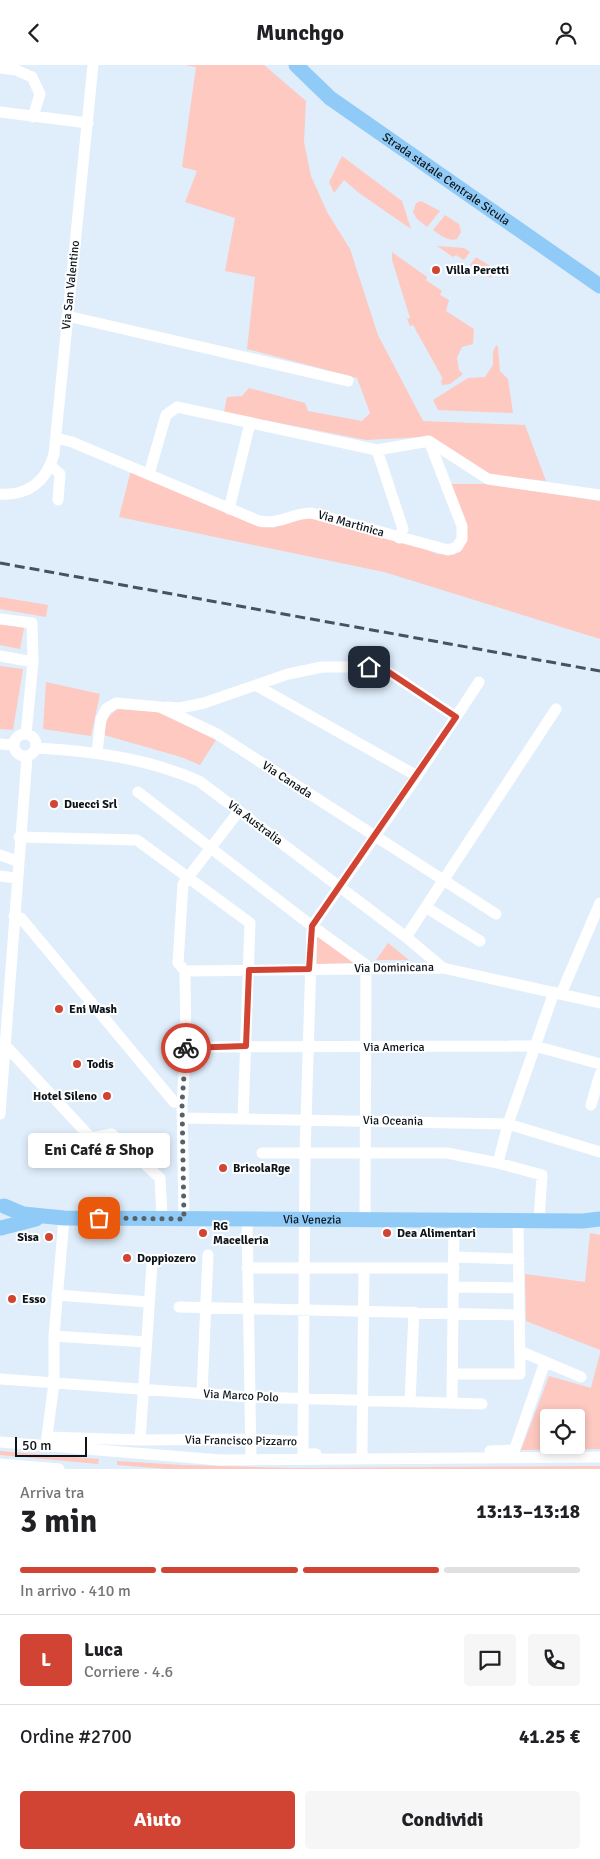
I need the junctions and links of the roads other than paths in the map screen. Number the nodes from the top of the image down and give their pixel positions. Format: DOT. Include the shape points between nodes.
graph roads {
  1 [pos="93,65"];
  2 [pos="296,65"];
  3 [pos="0,69"];
  4 [pos="0,112"];
  5 [pos="33,117"];
  6 [pos="88,123"];
  7 [pos="600,286"];
  8 [pos="67,316"];
  9 [pos="348,381"];
  10 [pos="250,423"];
  11 [pos="56,438"];
  12 [pos="429,441"];
  13 [pos="377,450"];
  14 [pos="50,467"];
  15 [pos="149,474"];
  16 [pos="0,494"];
  17 [pos="600,495"];
  18 [pos="58,500"];
  19 [pos="229,509"];
  20 [pos="399,538"];
  21 [pos="0,619"];
  22 [pos="0,656"];
  23 [pos="33,661"];
  24 [pos="479,682"];
  25 [pos="257,686"];
  26 [pos="160,707"];
  27 [pos="556,709"];
  28 [pos="456,717"];
  29 [pos="26,734"];
  30 [pos="0,744"];
  31 [pos="13,745"];
  32 [pos="36,747"];
  33 [pos="97,752"];
  34 [pos="27,757"];
  35 [pos="417,776"];
  36 [pos="138,792"];
  37 [pos="239,811"];
  38 [pos="19,837"];
  39 [pos="374,837"];
  40 [pos="211,848"];
  41 [pos="0,855"];
  42 [pos="18,861"];
  43 [pos="0,876"];
  44 [pos="16,878"];
  45 [pos="187,879"];
  46 [pos="445,881"];
  47 [pos="340,887"];
  48 [pos="600,903"];
  49 [pos="427,907"];
  50 [pos="496,914"];
  51 [pos="14,917"];
  52 [pos="312,926"];
  53 [pos="0,936"];
  54 [pos="12,937"];
  55 [pos="406,937"];
  56 [pos="480,941"];
  57 [pos="443,968"];
  58 [pos="309,969"];
  59 [pos="366,969"];
  60 [pos="249,970"];
  61 [pos="184,971"];
  62 [pos="558,993"];
  63 [pos="600,1003"];
  64 [pos="3,1045"];
  65 [pos="246,1046"];
  66 [pos="307,1046"];
  67 [pos="536,1046"];
  68 [pos="186,1047"];
  69 [pos="365,1047"];
  70 [pos="600,1064"];
  71 [pos="600,1074"];
  72 [pos="2,1082"];
  73 [pos="182,1103"];
  74 [pos="591,1105"];
  75 [pos="0,1114"];
  76 [pos="182,1118"];
  77 [pos="243,1119"];
  78 [pos="306,1120"];
  79 [pos="367,1121"];
  80 [pos="508,1123"];
  81 [pos="600,1152"];
  82 [pos="262,1153"];
  83 [pos="305,1154"];
  84 [pos="366,1154"];
  85 [pos="498,1163"];
  86 [pos="2,1201"];
  87 [pos="42,1217"];
  88 [pos="64,1218"];
  89 [pos="162,1218"];
  90 [pos="184,1219"];
  91 [pos="247,1219"];
  92 [pos="600,1219"];
  93 [pos="306,1220"];
  94 [pos="365,1220"];
  95 [pos="454,1221"];
  96 [pos="518,1221"];
  97 [pos="539,1221"];
  98 [pos="583,1221"];
  99 [pos="600,1225"];
  100 [pos="1,1228"];
  101 [pos="208,1255"];
  102 [pos="519,1259"];
  103 [pos="454,1263"];
  104 [pos="152,1264"];
  105 [pos="247,1268"];
  106 [pos="364,1268"];
  107 [pos="305,1269"];
  108 [pos="454,1287"];
  109 [pos="519,1287"];
  110 [pos="57,1295"];
  111 [pos="149,1302"];
  112 [pos="179,1307"];
  113 [pos="206,1307"];
  114 [pos="248,1308"];
  115 [pos="305,1310"];
  116 [pos="364,1311"];
  117 [pos="414,1312"];
  118 [pos="453,1313"];
  119 [pos="520,1315"];
  120 [pos="54,1336"];
  121 [pos="146,1343"];
  122 [pos="520,1351"];
  123 [pos="546,1362"];
  124 [pos="452,1373"];
  125 [pos="580,1377"];
  126 [pos="0,1379"];
  127 [pos="54,1383"];
  128 [pos="144,1390"];
  129 [pos="202,1394"];
  130 [pos="250,1397"];
  131 [pos="304,1399"];
  132 [pos="363,1400"];
  133 [pos="410,1401"];
  134 [pos="452,1402"];
  135 [pos="482,1404"];
  136 [pos="250,1439"];
  137 [pos="47,1441"];
  138 [pos="140,1441"];
  139 [pos="0,1442"];
  140 [pos="303,1442"];
  141 [pos="362,1453"];
  142 [pos="513,1455"];
  143 [pos="600,1457"];
  144 [pos="251,1459"];
  145 [pos="0,1464"];
  146 [pos="59,1469"];
  1 -- 6 [label="street, Via San Valentino"];
  2 -- 7 [label="main road, Strada statale Centrale Sicula" via="330,98"];
  3 -- 5 [label="street" via="16,70 32,77 40,94"];
  4 -- 5 [label="street"];
  5 -- 6 [label="street"];
  6 -- 8 [label="street, Via San Valentino"];
  8 -- 9 [label="street"];
  8 -- 11 [label="street, Via San Valentino"];
  10 -- 13 [label="street"];
  10 -- 15 [label="street" via="177,407 166,415"];
  10 -- 19 [label="street"];
  11 -- 14 [label="street, Via San Valentino"];
  11 -- 15 [label="street, Via Martinica" via="72,441"];
  12 -- 13 [label="street"];
  12 -- 17 [label="street" via="488,479"];
  12 -- 20 [label="street, Via Martinica" via="462,526 462,539 457,547 448,550"];
  13 -- 20 [label="street" via="403,529"];
  14 -- 16 [label="street" via="43,479 30,489 16,494"];
  14 -- 18 [label="street" via="60,475"];
  15 -- 19 [label="street, Via Martinica"];
  19 -- 20 [label="street, Via Martinica" via="271,523 311,513"];
  21 -- 23 [label="street" via="32,623"];
  22 -- 23 [label="street"];
  23 -- 29 [label="street"];
  24 -- 28 [label="street"];
  25 -- 26 [label="street" via="204,703 180,708"];
  25 -- 28 [label="street" via="288,674 322,667 369,667 387,671"];
  25 -- 35 [label="street"];
  26 -- 33 [label="street, Via Canada" via="116,703 106,709 101,719"];
  26 -- 39 [label="street, Via Canada" via="217,734"];
  27 -- 46 [label="street"];
  28 -- 35 [label="street"];
  29 -- 31 [label="street" via="17,737"];
  29 -- 32 [label="street" via="34,738"];
  30 -- 31 [label="street"];
  31 -- 34 [label="street" via="18,754"];
  32 -- 33 [label="street, Via Australia"];
  32 -- 34 [label="street"];
  33 -- 37 [label="street, Via Australia" via="171,769 199,781"];
  34 -- 38 [label="street"];
  35 -- 39 [label="street"];
  36 -- 40 [label="street"];
  37 -- 40 [label="street"];
  37 -- 47 [label="street, Via Australia"];
  38 -- 42 [label="street"];
  38 -- 45 [label="street" via="137,840"];
  39 -- 46 [label="street, Via Canada"];
  39 -- 47 [label="street"];
  40 -- 45 [label="street"];
  40 -- 52 [label="street"];
  41 -- 42 [label="street"];
  42 -- 44 [label="street"];
  43 -- 44 [label="street"];
  44 -- 51 [label="street"];
  45 -- 60 [label="street" via="250,923"];
  45 -- 61 [label="street" via="183,883 178,963"];
  46 -- 49 [label="street"];
  46 -- 50 [label="street, Via Canada"];
  47 -- 52 [label="street"];
  47 -- 55 [label="street, Via Australia"];
  48 -- 62 [label="street"];
  49 -- 55 [label="street"];
  49 -- 56 [label="street"];
  51 -- 54 [label="street"];
  51 -- 73 [label="street" via="21,918 174,1102"];
  52 -- 58 [label="street"];
  52 -- 59 [label="street" via="366,965"];
  53 -- 54 [label="street"];
  54 -- 64 [label="street"];
  55 -- 57 [label="street, Via Australia"];
  57 -- 59 [label="street, Via Dominicana"];
  57 -- 62 [label="street, Via Dominicana"];
  58 -- 59 [label="street, Via Dominicana"];
  58 -- 60 [label="street, Via Dominicana"];
  58 -- 66 [label="street"];
  59 -- 69 [label="street"];
  60 -- 61 [label="street, Via Dominicana"];
  60 -- 65 [label="street"];
  61 -- 68 [label="street"];
  62 -- 63 [label="street, Via Dominicana"];
  62 -- 67 [label="street"];
  64 -- 72 [label="street"];
  64 -- 89 [label="street" via="90,1138 112,1134 160,1178"];
  65 -- 66 [label="street, Via America"];
  65 -- 68 [label="street, Via America"];
  65 -- 77 [label="street"];
  66 -- 69 [label="street, Via America"];
  66 -- 78 [label="street"];
  67 -- 69 [label="street, Via America"];
  67 -- 70 [label="street, Via America"];
  67 -- 80 [label="street"];
  68 -- 73 [label="street"];
  69 -- 79 [label="street"];
  71 -- 74 [label="street"];
  72 -- 75 [label="street"];
  73 -- 76 [label="street"];
  76 -- 77 [label="street, Via Oceania"];
  76 -- 90 [label="street"];
  77 -- 78 [label="street, Via Oceania"];
  78 -- 79 [label="street, Via Oceania"];
  78 -- 83 [label="street"];
  79 -- 80 [label="street, Via Oceania"];
  79 -- 84 [label="street"];
  80 -- 81 [label="street, Via Oceania"];
  80 -- 85 [label="street"];
  82 -- 83 [label="street"];
  83 -- 84 [label="street"];
  83 -- 93 [label="street"];
  84 -- 85 [label="street" via="447,1153"];
  84 -- 94 [label="street"];
  85 -- 97 [label="street" via="542,1175"];
  86 -- 87 [label="main road" via="23,1214"];
  86 -- 100 [label="main road" via="6,1217"];
  87 -- 88 [label="main road, Via Venezia"];
  87 -- 100 [label="main road"];
  88 -- 89 [label="main road, Via Venezia"];
  88 -- 110 [label="street"];
  89 -- 90 [label="main road, Via Venezia"];
  90 -- 91 [label="main road, Via Venezia"];
  91 -- 93 [label="main road, Via Venezia"];
  91 -- 105 [label="street"];
  92 -- 98 [label="main road, Via Venezia"];
  93 -- 94 [label="main road, Via Venezia"];
  93 -- 107 [label="street"];
  94 -- 95 [label="main road, Via Venezia"];
  95 -- 96 [label="main road, Via Venezia"];
  95 -- 103 [label="street"];
  96 -- 97 [label="main road, Via Venezia"];
  96 -- 102 [label="street"];
  97 -- 98 [label="main road, Via Venezia"];
  98 -- 99 [label="main road, Via Venezia"];
  101 -- 113 [label="street"];
  102 -- 103 [label="street"];
  102 -- 109 [label="street"];
  103 -- 106 [label="street"];
  103 -- 108 [label="street"];
  104 -- 111 [label="street"];
  105 -- 107 [label="street"];
  105 -- 114 [label="street"];
  106 -- 107 [label="street"];
  106 -- 116 [label="street"];
  107 -- 115 [label="street"];
  108 -- 109 [label="street"];
  108 -- 118 [label="street"];
  109 -- 119 [label="street"];
  110 -- 111 [label="street"];
  110 -- 120 [label="street"];
  111 -- 121 [label="street"];
  112 -- 113 [label="street"];
  113 -- 114 [label="street"];
  113 -- 129 [label="street"];
  114 -- 115 [label="street"];
  114 -- 130 [label="street"];
  115 -- 116 [label="street"];
  115 -- 131 [label="street"];
  116 -- 117 [label="street"];
  116 -- 132 [label="street"];
  117 -- 118 [label="street"];
  117 -- 133 [label="street"];
  118 -- 119 [label="street"];
  118 -- 124 [label="street"];
  119 -- 122 [label="street"];
  120 -- 121 [label="street"];
  120 -- 127 [label="street"];
  121 -- 128 [label="street"];
  122 -- 123 [label="street"];
  122 -- 124 [label="street" via="520,1374"];
  123 -- 125 [label="street"];
  123 -- 142 [label="street"];
  124 -- 134 [label="street"];
  126 -- 127 [label="street, Via Marco Polo"];
  127 -- 128 [label="street, Via Marco Polo"];
  127 -- 137 [label="street"];
  128 -- 129 [label="street, Via Marco Polo"];
  128 -- 138 [label="street"];
  129 -- 130 [label="street, Via Marco Polo"];
  130 -- 131 [label="street, Via Marco Polo"];
  130 -- 136 [label="street"];
  131 -- 132 [label="street, Via Marco Polo"];
  131 -- 140 [label="street"];
  132 -- 133 [label="street, Via Marco Polo"];
  132 -- 141 [label="street"];
  133 -- 134 [label="street, Via Marco Polo"];
  134 -- 135 [label="street, Via Marco Polo"];
  136 -- 138 [label="street, Via Francisco Pizzarro"];
  136 -- 140 [label="street, Via Francisco Pizzarro"];
  136 -- 144 [label="street"];
  137 -- 138 [label="street, Via Francisco Pizzarro"];
  137 -- 139 [label="street"];
  137 -- 144 [label="street" via="220,1460"];
  140 -- 141 [label="street, Via Francisco Pizzarro" via="303,1454"];
  141 -- 142 [label="street, Via Francisco Pizzarro"];
  142 -- 143 [label="street"];
  142 -- 144 [label="street"];
  145 -- 146 [label="street"];
}
